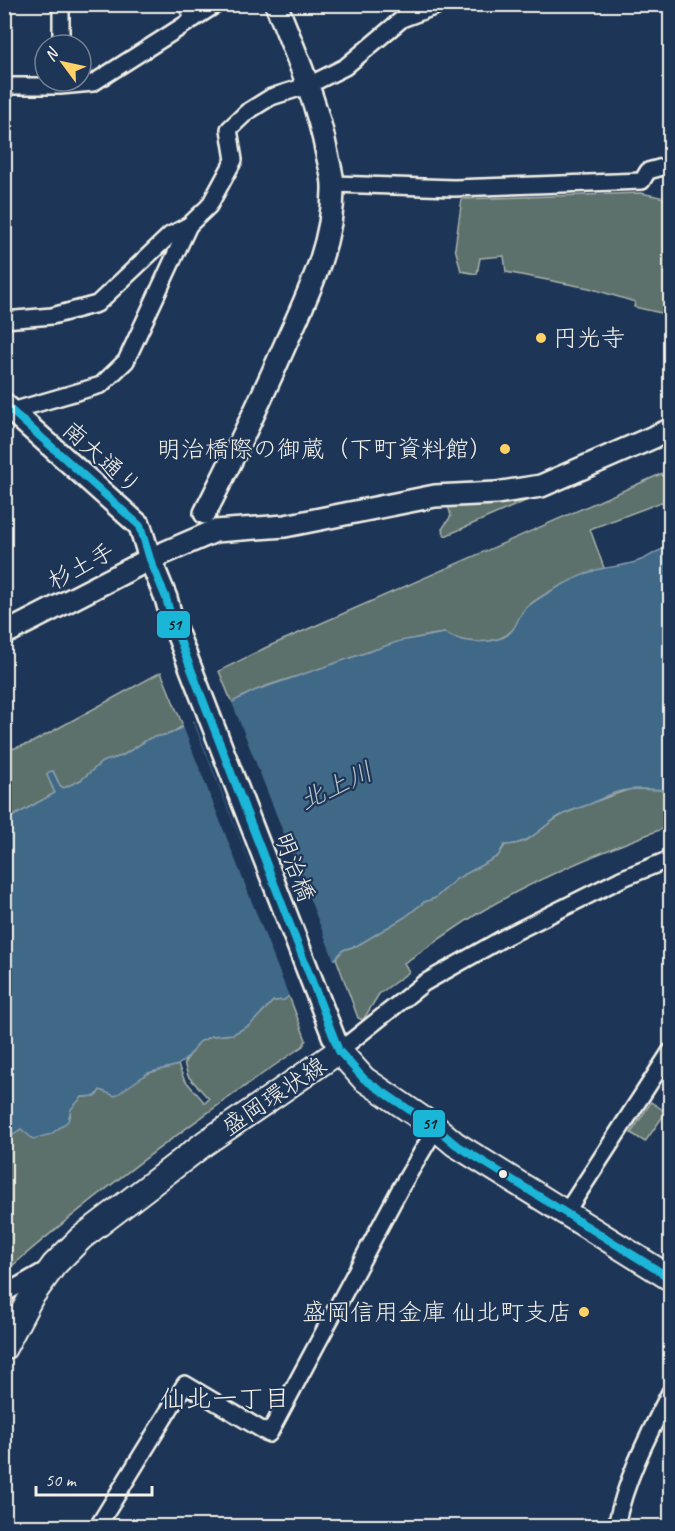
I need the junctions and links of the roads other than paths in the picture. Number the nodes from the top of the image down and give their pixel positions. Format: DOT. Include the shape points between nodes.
graph roads {
  1 [pos="61,4"];
  2 [pos="186,4"];
  3 [pos="218,4"];
  4 [pos="276,4"];
  5 [pos="442,4"];
  6 [pos="194,19"];
  7 [pos="61,33"];
  8 [pos="93,83"];
  9 [pos="33,85"];
  10 [pos="309,85"];
  11 [pos="4,86"];
  12 [pos="670,165"];
  13 [pos="333,184"];
  14 [pos="189,225"];
  15 [pos="4,320"];
  16 [pos="8,408"];
  17 [pos="670,430"];
  18 [pos="205,513"];
  19 [pos="231,530"];
  20 [pos="178,547"];
  21 [pos="150,559"];
  22 [pos="172,620"];
  23 [pos="4,634"];
  24 [pos="670,859"];
  25 [pos="336,1042"];
  26 [pos="670,1052"];
  27 [pos="436,1128"];
  28 [pos="565,1214"];
  29 [pos="54,1264"];
  30 [pos="670,1278"];
  31 [pos="4,1294"];
  32 [pos="4,1348"];
  33 [pos="670,1392"];
  34 [pos="98,1527"];
  35 [pos="616,1527"];
  1 -- 7 [label="street"];
  2 -- 6 [label="street"];
  3 -- 6 [label="street"];
  4 -- 10 [label="street"];
  5 -- 10 [label="street" via="402,19 345,68"];
  6 -- 8 [label="street"];
  9 -- 11 [label="street"];
  10 -- 13 [label="street"];
  10 -- 14 [label="street" via="271,98 229,129 234,160 209,206"];
  12 -- 13 [label="street" via="648,171 642,181 454,188"];
  13 -- 18 [label="street" via="331,222 323,254 280,357"];
  14 -- 15 [label="street" via="170,235 97,304 52,316"];
  14 -- 16 [label="street" via="126,361 101,385"];
  16 -- 21 [label="street, 南大通り" via="140,526"];
  17 -- 19 [label="street, 杉土手" via="542,486 435,496 285,526"];
  18 -- 19 [label="street" via="213,524"];
  18 -- 20 [label="street"];
  19 -- 20 [label="street, 杉土手" via="216,531"];
  20 -- 21 [label="street, 杉土手"];
  21 -- 22 [label="street, 南大通り"];
  21 -- 23 [label="street, 杉土手"];
  22 -- 25 [label="street, 明治橋"];
  24 -- 25 [label="street" via="507,936 424,983"];
  25 -- 27 [label="main road, 盛岡環状線" via="364,1079"];
  25 -- 29 [label="main road, 盛岡環状線" via="81,1238"];
  26 -- 28 [label="street"];
  27 -- 28 [label="main road, 盛岡環状線" via="454,1144"];
  27 -- 34 [label="street" via="269,1434 185,1384"];
  28 -- 30 [label="main road, 盛岡環状線"];
  29 -- 31 [label="street"];
  29 -- 32 [label="main road, 盛岡環状線"];
  33 -- 35 [label="street" via="622,1497"];
}
